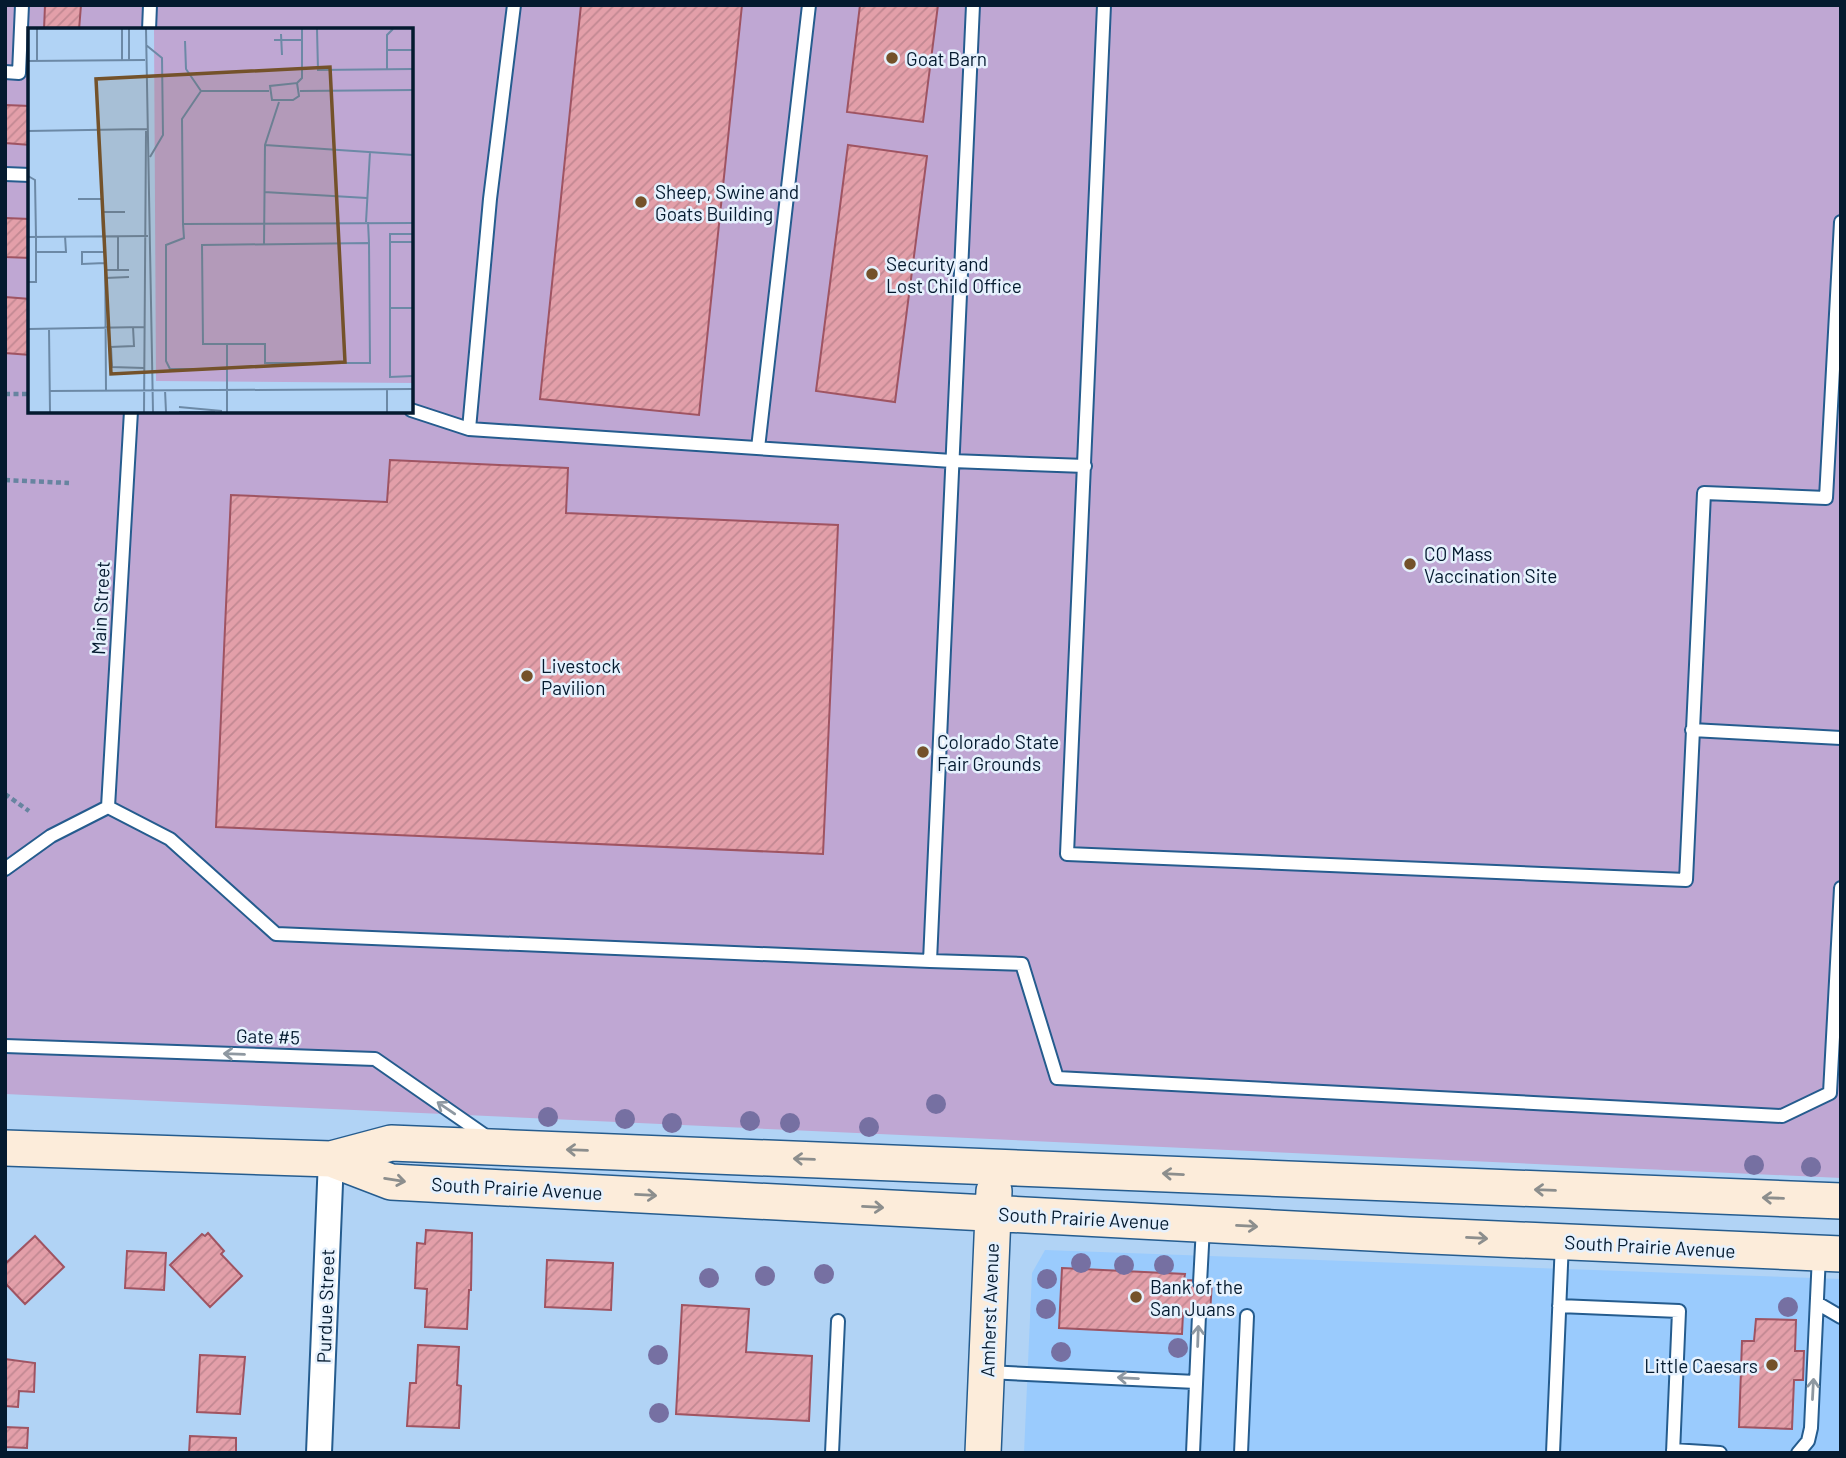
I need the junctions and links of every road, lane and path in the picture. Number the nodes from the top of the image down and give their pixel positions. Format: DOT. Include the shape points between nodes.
graph roads {
  1 [pos="22,5"];
  2 [pos="150,5"];
  3 [pos="514,5"];
  4 [pos="809,5"];
  5 [pos="973,5"];
  6 [pos="1104,5"];
  7 [pos="149,28"];
  8 [pos="5,72"];
  9 [pos="5,174"];
  10 [pos="28,176"];
  11 [pos="1841,222"];
  12 [pos="5,394"];
  13 [pos="28,394"];
  14 [pos="413,411"];
  15 [pos="131,413"];
  16 [pos="469,429"];
  17 [pos="758,448"];
  18 [pos="952,461"];
  19 [pos="1085,466"];
  20 [pos="5,480"];
  21 [pos="69,483"];
  22 [pos="1692,730"];
  23 [pos="1841,738"];
  24 [pos="5,794"];
  25 [pos="108,807"];
  26 [pos="29,811"];
  27 [pos="5,869"];
  28 [pos="1841,888"];
  29 [pos="930,961"];
  30 [pos="5,1046"];
  31 [pos="502,1147"];
  32 [pos="5,1148"];
  33 [pos="331,1158"];
  34 [pos="995,1167"];
  35 [pos="1841,1201"];
  36 [pos="993,1213"];
  37 [pos="1203,1224"];
  38 [pos="1562,1242"];
  39 [pos="1830,1254"];
  40 [pos="1200,1283"];
  41 [pos="1817,1303"];
  42 [pos="1559,1306"];
  43 [pos="1199,1315"];
  44 [pos="1247,1316"];
  45 [pos="1841,1317"];
  46 [pos="838,1321"];
  47 [pos="986,1372"];
  48 [pos="1196,1381"];
  49 [pos="1673,1451"];
  50 [pos="319,1453"];
  51 [pos="832,1453"];
  52 [pos="983,1453"];
  53 [pos="1193,1453"];
  54 [pos="1241,1453"];
  55 [pos="1553,1453"];
  56 [pos="1720,1453"];
  57 [pos="1798,1453"];
  1 -- 8 [label="lane" via="19,73"];
  2 -- 7 [label="lane"];
  3 -- 16 [label="lane"];
  4 -- 17 [label="lane"];
  5 -- 18 [label="lane"];
  6 -- 19 [label="lane"];
  9 -- 10 [label="lane"];
  11 -- 22 [label="lane" via="1826,498 1704,493"];
  12 -- 13 [label="path"];
  14 -- 16 [label="lane"];
  15 -- 25 [label="lane, Main Street"];
  16 -- 17 [label="lane"];
  17 -- 18 [label="lane"];
  18 -- 19 [label="lane"];
  18 -- 29 [label="lane"];
  19 -- 22 [label="lane" via="1068,854 1686,880"];
  20 -- 21 [label="path"];
  22 -- 23 [label="lane"];
  24 -- 26 [label="path"];
  25 -- 27 [label="lane" via="51,836"];
  25 -- 29 [label="lane" via="170,839 276,934"];
  28 -- 29 [label="lane" via="1830,1093 1782,1115 1057,1078 1022,964"];
  31 -- 30 [label="lane, Gate #5, one-way" via="375,1059"];
  31 -- 33 [label="main road, South Prairie Avenue" via="391,1143"];
  34 -- 31 [label="main road, South Prairie Avenue, one-way"];
  32 -- 33 [label="main road, South Prairie Avenue"];
  33 -- 36 [label="main road, South Prairie Avenue, one-way" via="391,1182"];
  33 -- 50 [label="street, Purdue Street"];
  35 -- 34 [label="main road, South Prairie Avenue, one-way"];
  34 -- 36 [label="main road, Amherst Avenue"];
  36 -- 37 [label="main road, South Prairie Avenue"];
  36 -- 47 [label="main road, Amherst Avenue"];
  37 -- 38 [label="main road, South Prairie Avenue, one-way"];
  37 -- 40 [label="lane"];
  38 -- 39 [label="main road, South Prairie Avenue"];
  38 -- 42 [label="lane"];
  39 -- 41 [label="lane"];
  41 -- 45 [label="lane"];
  57 -- 41 [label="lane, one-way" via="1811,1428"];
  42 -- 49 [label="lane" via="1679,1311"];
  42 -- 55 [label="lane"];
  48 -- 43 [label="lane, one-way"];
  44 -- 54 [label="lane"];
  46 -- 51 [label="lane"];
  48 -- 47 [label="lane, one-way"];
  47 -- 52 [label="main road, Amherst Avenue"];
  48 -- 53 [label="lane"];
  49 -- 56 [label="lane"];
}
